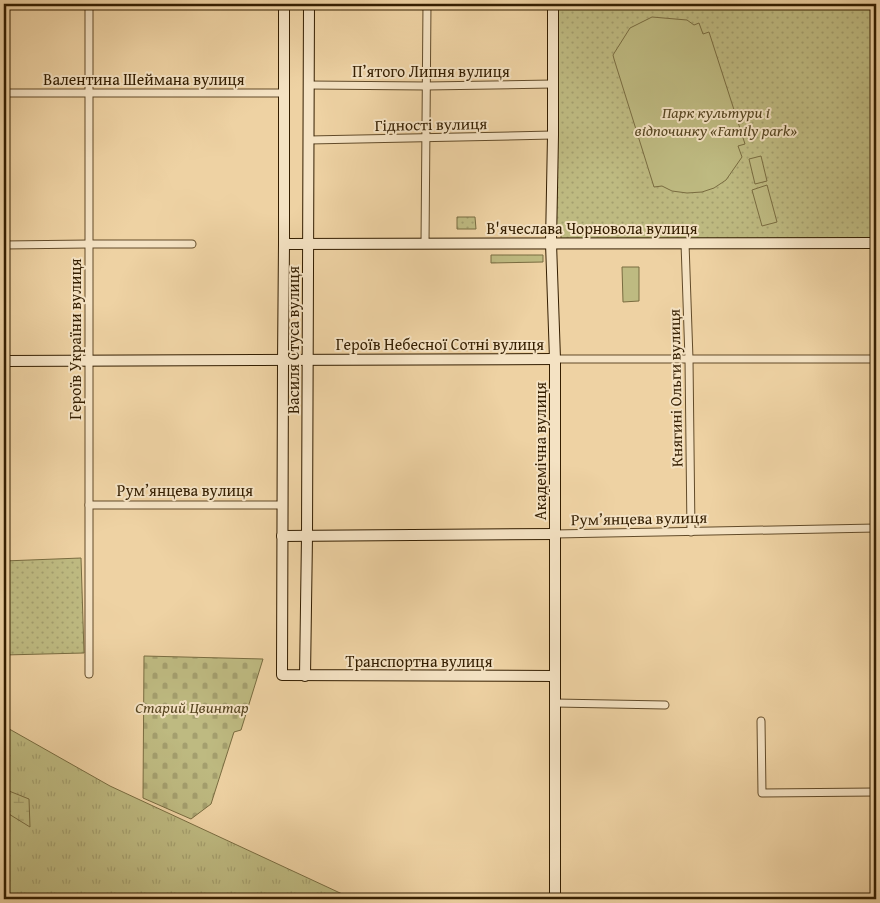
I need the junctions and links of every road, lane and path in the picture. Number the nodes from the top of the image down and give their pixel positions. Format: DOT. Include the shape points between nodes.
graph roads {
  1 [pos="89,4"];
  2 [pos="284,4"];
  3 [pos="309,4"];
  4 [pos="427,4"];
  5 [pos="554,4"];
  6 [pos="553,84"];
  7 [pos="309,85"];
  8 [pos="426,86"];
  9 [pos="89,92"];
  10 [pos="4,93"];
  11 [pos="284,93"];
  12 [pos="553,135"];
  13 [pos="426,138"];
  14 [pos="309,140"];
  15 [pos="685,243"];
  16 [pos="876,243"];
  17 [pos="89,244"];
  18 [pos="192,244"];
  19 [pos="284,244"];
  20 [pos="309,244"];
  21 [pos="425,244"];
  22 [pos="551,244"];
  23 [pos="4,245"];
  24 [pos="689,358"];
  25 [pos="555,359"];
  26 [pos="876,359"];
  27 [pos="283,360"];
  28 [pos="308,360"];
  29 [pos="4,361"];
  30 [pos="89,361"];
  31 [pos="89,505"];
  32 [pos="282,505"];
  33 [pos="876,528"];
  34 [pos="692,532"];
  35 [pos="555,534"];
  36 [pos="282,536"];
  37 [pos="307,536"];
  38 [pos="89,674"];
  39 [pos="282,675"];
  40 [pos="305,676"];
  41 [pos="555,676"];
  42 [pos="555,703"];
  43 [pos="665,705"];
  44 [pos="761,721"];
  45 [pos="876,792"];
  46 [pos="555,899"];
  1 -- 9 [label="street, Героїв України вулиця"];
  2 -- 11 [label="street, Василя Стуса вулиця"];
  3 -- 7 [label="street, Василя Стуса вулиця"];
  4 -- 8 [label="street"];
  5 -- 6 [label="street, Академічна вулиця"];
  6 -- 8 [label="street, П’ятого Липня вулиця"];
  6 -- 12 [label="street, Академічна вулиця"];
  7 -- 8 [label="street, П’ятого Липня вулиця"];
  7 -- 14 [label="street, Василя Стуса вулиця"];
  8 -- 13 [label="street"];
  9 -- 10 [label="street, Валентина Шеймана вулиця"];
  9 -- 11 [label="street, Валентина Шеймана вулиця"];
  9 -- 17 [label="street, Героїв України вулиця"];
  11 -- 19 [label="street, Василя Стуса вулиця"];
  12 -- 13 [label="street, Гідності вулиця"];
  12 -- 22 [label="street, Академічна вулиця"];
  13 -- 14 [label="street, Гідності вулиця"];
  13 -- 21 [label="street"];
  14 -- 20 [label="street, Василя Стуса вулиця"];
  15 -- 16 [label="street, В'ячеслава Чорновола вулиця"];
  15 -- 22 [label="street, В'ячеслава Чорновола вулиця"];
  15 -- 24 [label="street, Княгині Ольги вулиця"];
  17 -- 18 [label="street"];
  17 -- 23 [label="street"];
  17 -- 30 [label="street, Героїв України вулиця"];
  19 -- 20 [label="street, В'ячеслава Чорновола вулиця"];
  19 -- 27 [label="street, Василя Стуса вулиця"];
  20 -- 21 [label="street, В'ячеслава Чорновола вулиця"];
  20 -- 28 [label="street, Василя Стуса вулиця"];
  21 -- 22 [label="street, В'ячеслава Чорновола вулиця"];
  22 -- 25 [label="street, Академічна вулиця"];
  24 -- 25 [label="street, Героїв Небесної Сотні вулиця"];
  24 -- 26 [label="street, Героїв Небесної Сотні вулиця"];
  24 -- 34 [label="street, Княгині Ольги вулиця"];
  25 -- 28 [label="street, Героїв Небесної Сотні вулиця"];
  25 -- 35 [label="street, Академічна вулиця"];
  27 -- 28 [label="street, Героїв Небесної Сотні вулиця"];
  27 -- 30 [label="street, Героїв Небесної Сотні вулиця"];
  27 -- 32 [label="street, Василя Стуса вулиця"];
  28 -- 37 [label="street, Василя Стуса вулиця"];
  29 -- 30 [label="street, Героїв Небесної Сотні вулиця"];
  30 -- 31 [label="street, Героїв України вулиця"];
  31 -- 32 [label="street, Рум’янцева вулиця"];
  31 -- 38 [label="street, Героїв України вулиця"];
  32 -- 36 [label="street, Василя Стуса вулиця"];
  33 -- 34 [label="street, Рум’янцева вулиця"];
  34 -- 35 [label="street, Рум’янцева вулиця"];
  35 -- 37 [label="street, Рум’янцева вулиця"];
  35 -- 41 [label="street, Академічна вулиця"];
  36 -- 37 [label="street, Рум’янцева вулиця"];
  36 -- 39 [label="street, Василя Стуса вулиця"];
  37 -- 40 [label="street, Василя Стуса вулиця"];
  39 -- 40 [label="street, Транспортна вулиця"];
  40 -- 41 [label="street, Транспортна вулиця"];
  41 -- 42 [label="street, Академічна вулиця"];
  42 -- 43 [label="street"];
  42 -- 46 [label="street, Академічна вулиця"];
  44 -- 45 [label="street" via="762,793"];
}
